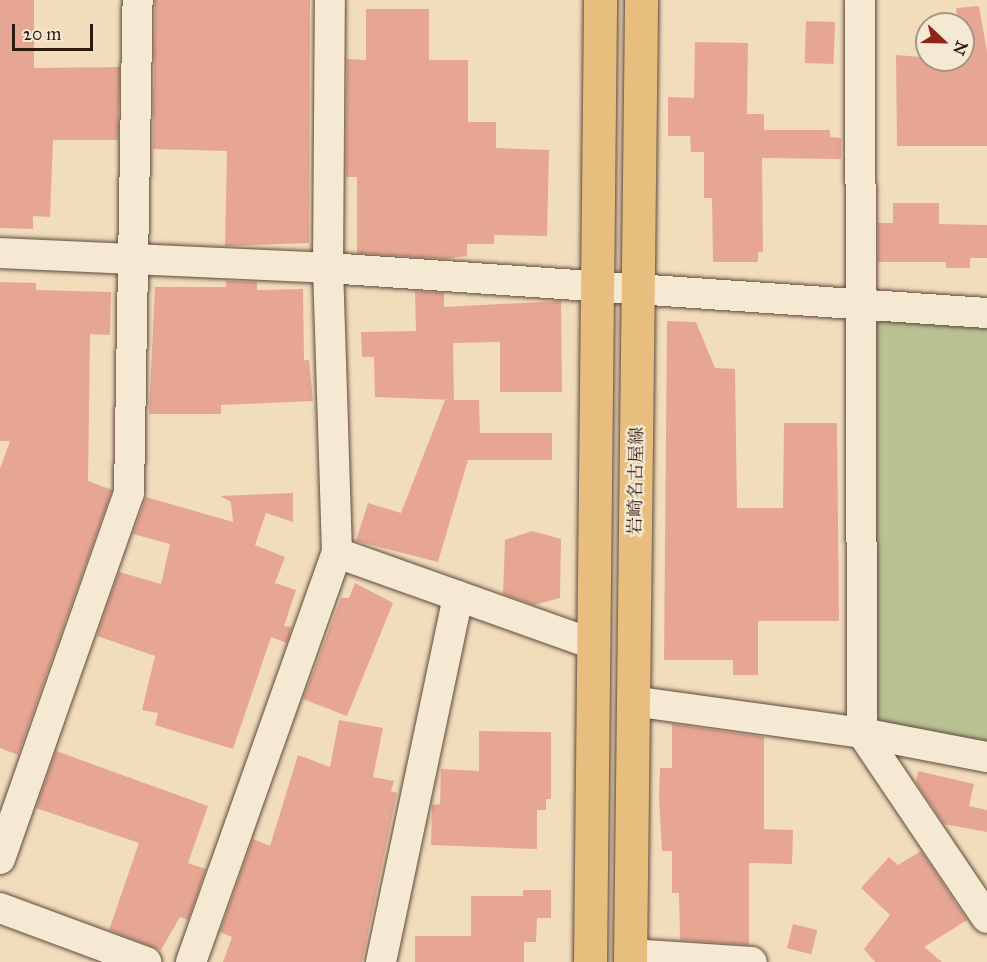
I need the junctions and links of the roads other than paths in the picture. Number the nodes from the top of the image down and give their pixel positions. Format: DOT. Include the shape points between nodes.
graph roads {
  1 [pos="138,0"];
  2 [pos="330,0"];
  3 [pos="600,0"];
  4 [pos="641,0"];
  5 [pos="860,0"];
  6 [pos="0,253"];
  7 [pos="132,259"];
  8 [pos="328,267"];
  9 [pos="598,289"];
  10 [pos="640,289"];
  11 [pos="857,301"];
  12 [pos="987,313"];
  13 [pos="338,553"];
  14 [pos="459,596"];
  15 [pos="595,645"];
  16 [pos="632,701"];
  17 [pos="862,733"];
  18 [pos="987,757"];
  19 [pos="0,859"];
  20 [pos="0,908"];
  21 [pos="987,918"];
  22 [pos="630,958"];
  23 [pos="146,962"];
  24 [pos="191,962"];
  25 [pos="381,962"];
  26 [pos="590,962"];
  27 [pos="752,962"];
  1 -- 7 [label="street"];
  2 -- 8 [label="street"];
  3 -- 9 [label="main road"];
  4 -- 10 [label="main road, 岩崎名古屋線"];
  5 -- 11 [label="street"];
  6 -- 7 [label="street"];
  7 -- 8 [label="street"];
  7 -- 19 [label="street" via="129,493"];
  8 -- 9 [label="street"];
  8 -- 13 [label="street"];
  9 -- 10 [label="street"];
  9 -- 15 [label="main road"];
  10 -- 11 [label="street"];
  10 -- 16 [label="main road, 岩崎名古屋線"];
  11 -- 12 [label="street"];
  11 -- 17 [label="street"];
  13 -- 14 [label="street"];
  13 -- 24 [label="street"];
  14 -- 15 [label="street"];
  14 -- 25 [label="street"];
  15 -- 26 [label="main road"];
  16 -- 17 [label="street"];
  16 -- 22 [label="main road, 岩崎名古屋線"];
  17 -- 18 [label="street"];
  17 -- 21 [label="street"];
  20 -- 23 [label="street"];
  22 -- 27 [label="street"];
}
